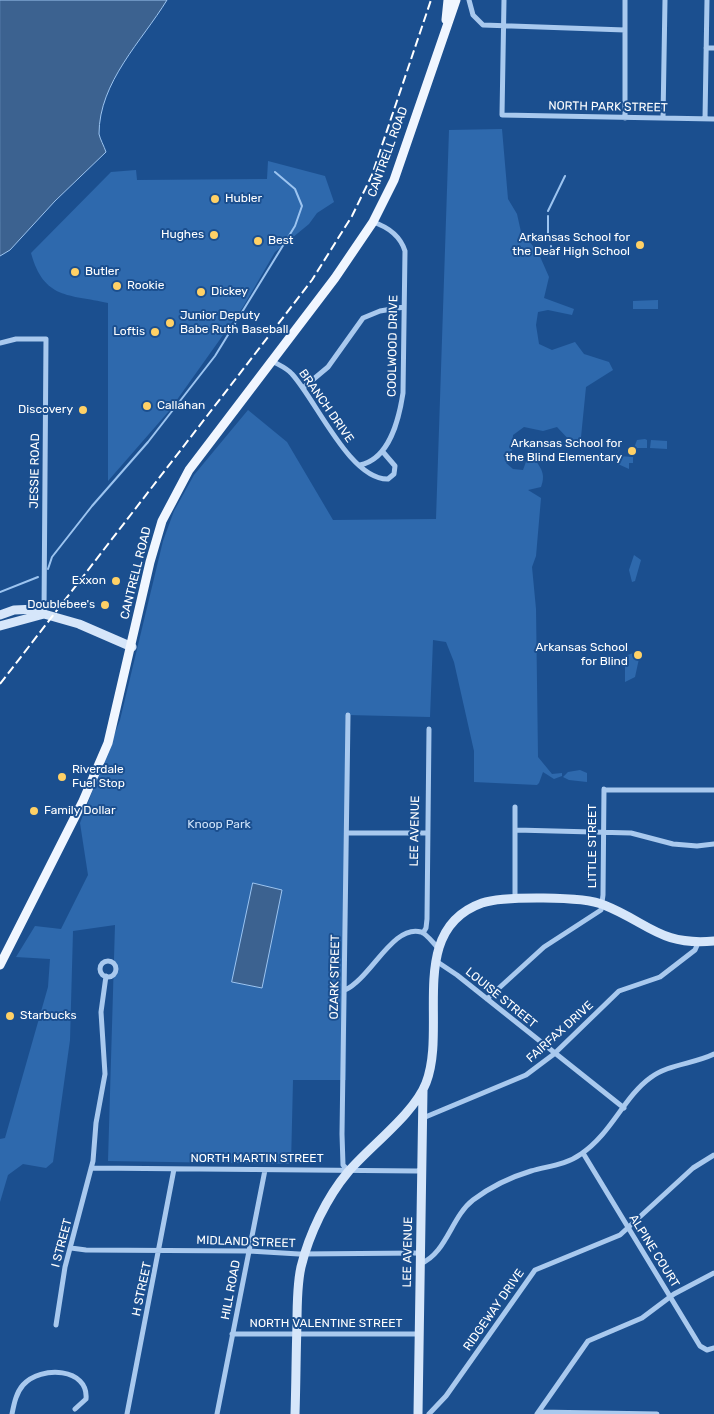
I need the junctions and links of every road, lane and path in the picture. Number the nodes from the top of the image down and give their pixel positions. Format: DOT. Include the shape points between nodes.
graph roads {
  1 [pos="469,0"];
  2 [pos="504,0"];
  3 [pos="625,0"];
  4 [pos="665,0"];
  5 [pos="707,0"];
  6 [pos="451,3"];
  7 [pos="503,27"];
  8 [pos="625,30"];
  9 [pos="706,48"];
  10 [pos="714,48"];
  11 [pos="625,118"];
  12 [pos="663,118"];
  13 [pos="705,119"];
  14 [pos="714,119"];
  15 [pos="373,222"];
  16 [pos="404,307"];
  17 [pos="0,343"];
  18 [pos="272,362"];
  19 [pos="303,388"];
  20 [pos="383,452"];
  21 [pos="360,465"];
  22 [pos="44,614"];
  23 [pos="0,615"];
  24 [pos="0,626"];
  25 [pos="132,647"];
  26 [pos="348,715"];
  27 [pos="429,728"];
  28 [pos="714,790"];
  29 [pos="515,807"];
  30 [pos="516,830"];
  31 [pos="603,832"];
  32 [pos="347,833"];
  33 [pos="428,833"];
  34 [pos="714,844"];
  35 [pos="515,898"];
  36 [pos="601,904"];
  37 [pos="423,933"];
  38 [pos="714,941"];
  39 [pos="698,943"];
  40 [pos="438,948"];
  41 [pos="436,961"];
  42 [pos="0,965"];
  43 [pos="106,976"];
  44 [pos="345,990"];
  45 [pos="487,999"];
  46 [pos="554,1054"];
  47 [pos="714,1054"];
  48 [pos="423,1090"];
  49 [pos="624,1108"];
  50 [pos="422,1118"];
  51 [pos="583,1153"];
  52 [pos="714,1154"];
  53 [pos="91,1168"];
  54 [pos="174,1169"];
  55 [pos="422,1169"];
  56 [pos="265,1170"];
  57 [pos="349,1171"];
  58 [pos="629,1228"];
  59 [pos="71,1248"];
  60 [pos="159,1250"];
  61 [pos="248,1250"];
  62 [pos="422,1253"];
  63 [pos="305,1254"];
  64 [pos="420,1264"];
  65 [pos="714,1273"];
  66 [pos="671,1296"];
  67 [pos="56,1325"];
  68 [pos="232,1334"];
  69 [pos="420,1334"];
  70 [pos="297,1335"];
  71 [pos="714,1348"];
  72 [pos="75,1409"];
  73 [pos="538,1413"];
  74 [pos="12,1414"];
  75 [pos="127,1414"];
  76 [pos="217,1414"];
  77 [pos="295,1414"];
  78 [pos="418,1414"];
  79 [pos="429,1414"];
  80 [pos="657,1414"];
  1 -- 7 [label="street" via="473,16 479,23"];
  2 -- 7 [label="street"];
  3 -- 8 [label="street"];
  4 -- 12 [label="street"];
  5 -- 9 [label="street"];
  6 -- 15 [label="main road, CANTRELL ROAD" via="446,30 394,180"];
  7 -- 8 [label="street"];
  7 -- 11 [label="street, NORTH PARK STREET" via="502,115"];
  8 -- 11 [label="street"];
  9 -- 10 [label="street"];
  9 -- 13 [label="street"];
  11 -- 12 [label="street, NORTH PARK STREET"];
  12 -- 13 [label="street, NORTH PARK STREET"];
  13 -- 14 [label="street, NORTH PARK STREET"];
  15 -- 16 [label="street, COOLWOOD DRIVE" via="392,231 404,248"];
  15 -- 18 [label="main road, CANTRELL ROAD" via="336,278"];
  16 -- 19 [label="street" via="380,310 363,318 328,367"];
  16 -- 20 [label="street, COOLWOOD DRIVE" via="403,394"];
  17 -- 22 [label="street, JESSIE ROAD" via="16,339 46,340"];
  18 -- 19 [label="street, BRANCH DRIVE" via="290,372"];
  18 -- 25 [label="main road, CANTRELL ROAD" via="189,470 162,521"];
  19 -- 21 [label="street, BRANCH DRIVE" via="351,458"];
  20 -- 21 [label="street" via="371,462"];
  20 -- 21 [label="street, BRANCH DRIVE" via="395,466 390,478 374,477"];
  22 -- 23 [label="street" via="27,608"];
  22 -- 24 [label="street"];
  22 -- 25 [label="street" via="79,624"];
  25 -- 42 [label="main road, CANTRELL ROAD" via="114,722 97,770"];
  26 -- 32 [label="street, OZARK STREET"];
  27 -- 33 [label="street, LEE AVENUE"];
  28 -- 31 [label="street, LITTLE STREET" via="604,790"];
  29 -- 30 [label="street"];
  30 -- 31 [label="street"];
  30 -- 35 [label="street"];
  31 -- 34 [label="street" via="636,833 684,846"];
  31 -- 36 [label="street, LITTLE STREET"];
  32 -- 33 [label="street"];
  32 -- 44 [label="street, OZARK STREET"];
  33 -- 37 [label="street, LEE AVENUE" via="427,919"];
  35 -- 36 [label="street"];
  35 -- 40 [label="street" via="489,901 469,910 450,926"];
  36 -- 39 [label="street" via="666,938"];
  36 -- 45 [label="street" via="600,911 544,947"];
  37 -- 40 [label="street"];
  37 -- 44 [label="street" via="412,932 398,937 360,982"];
  38 -- 39 [label="street"];
  39 -- 46 [label="street, FAIRFAX DRIVE" via="695,950 660,977 620,991"];
  40 -- 41 [label="street"];
  41 -- 45 [label="street, LOUISE STREET"];
  41 -- 48 [label="street" via="432,1062"];
  43 -- 53 [label="street, I STREET" via="102,1012 105,1074"];
  44 -- 57 [label="street, OZARK STREET" via="343,1162"];
  45 -- 46 [label="street, LOUISE STREET"];
  46 -- 49 [label="street, LOUISE STREET"];
  46 -- 50 [label="street, FAIRFAX DRIVE" via="526,1075"];
  47 -- 49 [label="street" via="651,1076"];
  48 -- 50 [label="street, LEE AVENUE"];
  48 -- 57 [label="street"];
  49 -- 51 [label="street" via="608,1130"];
  50 -- 55 [label="street, LEE AVENUE"];
  51 -- 58 [label="street, ALPINE COURT"];
  51 -- 64 [label="street" via="562,1164 518,1175 474,1199 462,1211 431,1259"];
  52 -- 58 [label="street, RIDGEWAY DRIVE" via="693,1168"];
  53 -- 54 [label="street, NORTH MARTIN STREET"];
  53 -- 59 [label="street, I STREET"];
  54 -- 56 [label="street, NORTH MARTIN STREET"];
  54 -- 60 [label="street, H STREET"];
  55 -- 57 [label="street, NORTH MARTIN STREET"];
  55 -- 62 [label="street, LEE AVENUE"];
  56 -- 57 [label="street, NORTH MARTIN STREET"];
  56 -- 61 [label="street, HILL ROAD"];
  57 -- 63 [label="street" via="320,1218"];
  58 -- 66 [label="street, ALPINE COURT"];
  58 -- 79 [label="street, RIDGEWAY DRIVE" via="609,1241 536,1270 446,1396"];
  59 -- 60 [label="street, MIDLAND STREET"];
  59 -- 67 [label="street, I STREET"];
  60 -- 61 [label="street, MIDLAND STREET"];
  60 -- 75 [label="street, H STREET"];
  61 -- 63 [label="street, MIDLAND STREET"];
  61 -- 68 [label="street, HILL ROAD"];
  62 -- 63 [label="street, MIDLAND STREET"];
  62 -- 64 [label="street, LEE AVENUE"];
  63 -- 70 [label="street" via="300,1270"];
  64 -- 69 [label="street, LEE AVENUE"];
  65 -- 66 [label="street"];
  66 -- 71 [label="street, ALPINE COURT" via="700,1346 707,1350"];
  66 -- 73 [label="street" via="642,1318 588,1342"];
  68 -- 70 [label="street, NORTH VALENTINE STREET"];
  68 -- 76 [label="street, HILL ROAD"];
  69 -- 70 [label="street, NORTH VALENTINE STREET"];
  69 -- 78 [label="street, LEE AVENUE"];
  70 -- 77 [label="street"];
  72 -- 74 [label="street" via="86,1399 86,1391 69,1374 48,1371 37,1374 23,1385"];
  73 -- 80 [label="street"];
}
